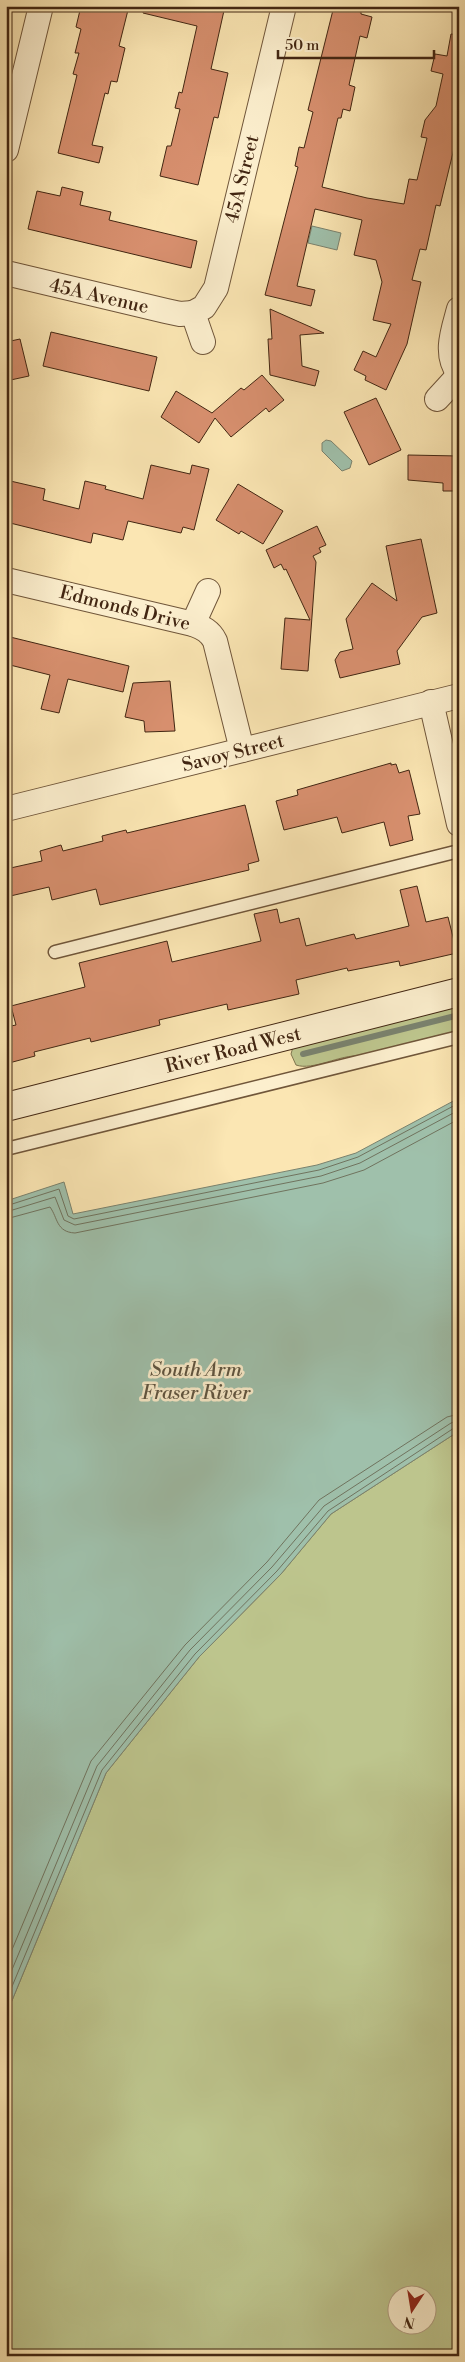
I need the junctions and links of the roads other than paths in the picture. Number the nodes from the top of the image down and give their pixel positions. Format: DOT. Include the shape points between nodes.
graph roads {
  1 [pos="41,6"];
  2 [pos="284,6"];
  3 [pos="6,150"];
  4 [pos="6,272"];
  5 [pos="459,309"];
  6 [pos="193,312"];
  7 [pos="203,342"];
  8 [pos="459,375"];
  9 [pos="437,399"];
  10 [pos="6,580"];
  11 [pos="208,591"];
  12 [pos="193,624"];
  13 [pos="459,696"];
  14 [pos="431,702"];
  15 [pos="242,750"];
  16 [pos="6,809"];
  17 [pos="459,824"];
  18 [pos="459,850"];
  19 [pos="55,952"];
  20 [pos="459,992"];
  21 [pos="459,1037"];
  22 [pos="6,1107"];
  23 [pos="6,1149"];
  1 -- 3 [label="street"];
  2 -- 6 [label="street, 45A Street" via="216,288 204,307"];
  4 -- 6 [label="street, 45A Avenue" via="180,314"];
  5 -- 8 [label="street" via="450,349"];
  6 -- 7 [label="street"];
  8 -- 9 [label="street"];
  10 -- 12 [label="street, Edmonds Drive"];
  11 -- 12 [label="street"];
  12 -- 15 [label="street, Edmonds Drive" via="211,634 215,641"];
  13 -- 14 [label="street, Savoy Street"];
  14 -- 15 [label="street, Savoy Street"];
  14 -- 17 [label="street"];
  15 -- 16 [label="street, Savoy Street"];
  18 -- 19 [label="lane"];
  20 -- 22 [label="main road, River Road West"];
  21 -- 23 [label="lane"];
}
